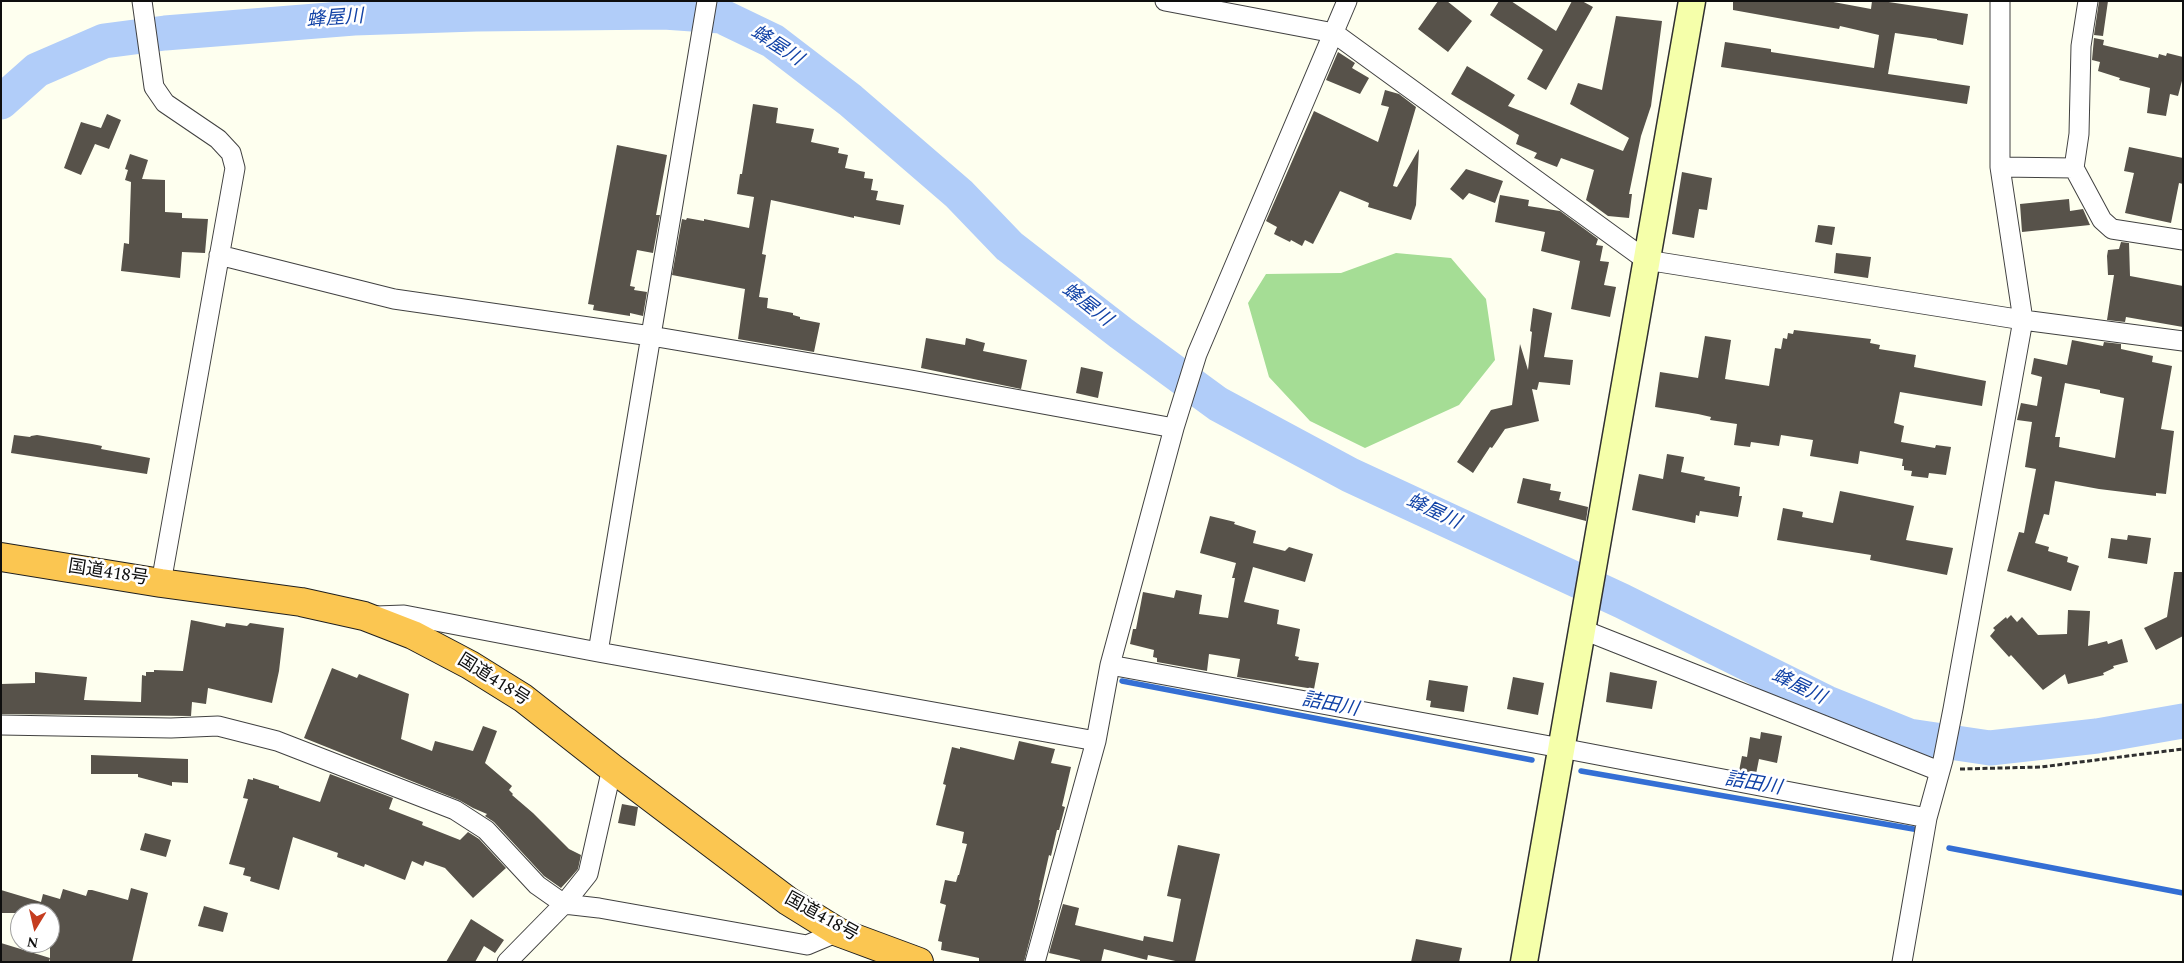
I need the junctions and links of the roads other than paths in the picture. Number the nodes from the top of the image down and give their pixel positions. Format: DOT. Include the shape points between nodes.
graph roads {
  1 [pos="707,1"];
  2 [pos="1165,1"];
  3 [pos="1347,1"];
  4 [pos="1692,1"];
  5 [pos="2000,1"];
  6 [pos="2088,1"];
  7 [pos="143,8"];
  8 [pos="1334,33"];
  9 [pos="2000,168"];
  10 [pos="2074,168"];
  11 [pos="2183,240"];
  12 [pos="219,255"];
  13 [pos="1646,260"];
  14 [pos="2023,320"];
  15 [pos="651,336"];
  16 [pos="2183,341"];
  17 [pos="1177,419"];
  18 [pos="1,557"];
  19 [pos="160,582"];
  20 [pos="364,616"];
  21 [pos="1582,623"];
  22 [pos="598,652"];
  23 [pos="1110,665"];
  24 [pos="1,725"];
  25 [pos="1096,741"];
  26 [pos="1561,748"];
  27 [pos="1941,766"];
  28 [pos="612,768"];
  29 [pos="1927,818"];
  30 [pos="564,904"];
  31 [pos="838,932"];
  32 [pos="891,958"];
  33 [pos="507,962"];
  34 [pos="919,962"];
  35 [pos="1035,962"];
  36 [pos="1524,962"];
  37 [pos="1902,962"];
  1 -- 15 [label="street"];
  2 -- 8 [label="street"];
  3 -- 8 [label="street"];
  4 -- 13 [label="street"];
  5 -- 9 [label="street"];
  6 -- 10 [label="street" via="2080,46 2079,134"];
  7 -- 12 [label="street" via="154,87 165,103 218,139 231,153 235,168"];
  8 -- 13 [label="street"];
  8 -- 17 [label="street" via="1197,354"];
  9 -- 10 [label="street"];
  9 -- 14 [label="street"];
  10 -- 11 [label="street" via="2102,220 2112,229"];
  12 -- 15 [label="street" via="394,299"];
  12 -- 19 [label="street"];
  13 -- 14 [label="street"];
  13 -- 21 [label="street"];
  14 -- 16 [label="street"];
  14 -- 27 [label="street"];
  15 -- 17 [label="street" via="912,380"];
  15 -- 22 [label="street"];
  17 -- 23 [label="street"];
  18 -- 19 [label="highway, 国道418号"];
  19 -- 20 [label="highway, 国道418号" via="302,602"];
  20 -- 22 [label="street" via="404,615"];
  20 -- 28 [label="highway, 国道418号" via="413,635 470,665 523,698"];
  21 -- 26 [label="street"];
  21 -- 27 [label="street"];
  22 -- 25 [label="street"];
  23 -- 25 [label="street"];
  23 -- 26 [label="street"];
  24 -- 30 [label="street" via="218,726 277,740 455,810 486,830 537,885"];
  25 -- 35 [label="street"];
  26 -- 29 [label="street"];
  26 -- 36 [label="street"];
  27 -- 29 [label="street"];
  28 -- 30 [label="street" via="588,874"];
  28 -- 31 [label="highway, 国道418号" via="788,901"];
  29 -- 37 [label="street"];
  30 -- 31 [label="street" via="807,945"];
  30 -- 33 [label="street"];
  31 -- 32 [label="highway, 国道418号"];
  32 -- 34 [label="highway, 国道418号"];
}
